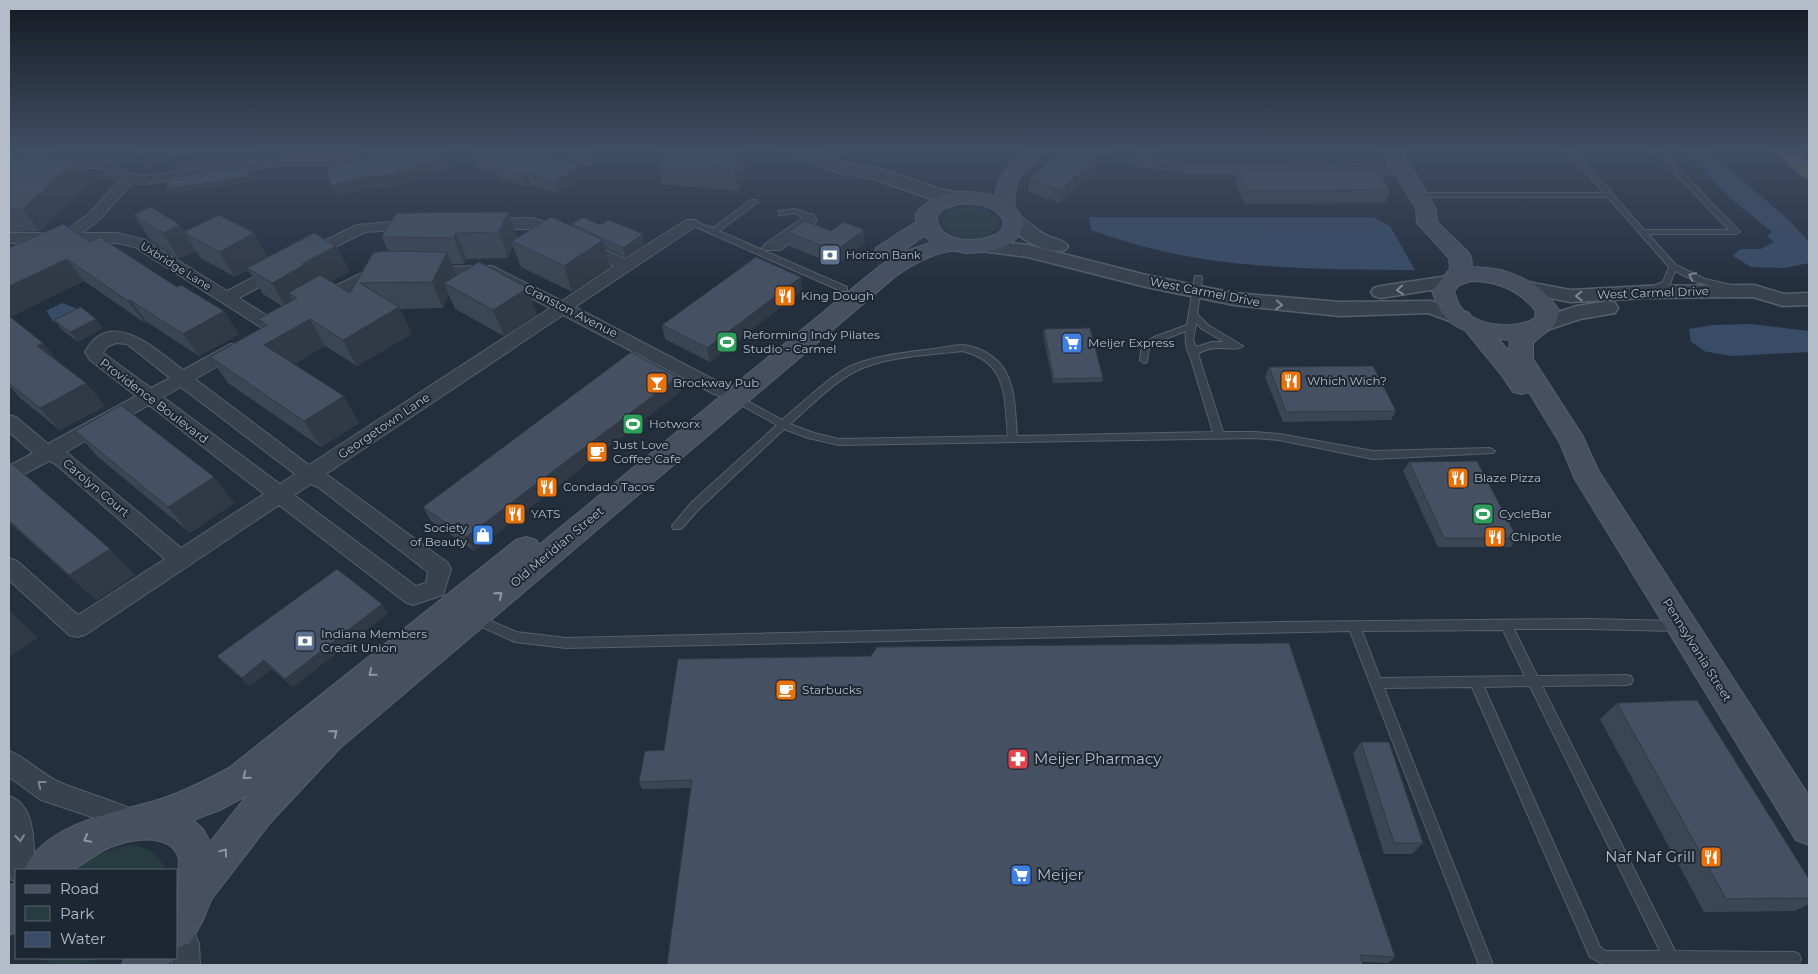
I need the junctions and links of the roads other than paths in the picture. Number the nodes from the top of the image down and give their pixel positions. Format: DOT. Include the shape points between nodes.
graph roads {
  1 [pos="113,195"];
  2 [pos="897,195"];
  3 [pos="944,195"];
  4 [pos="967,195"];
  5 [pos="1006,195"];
  6 [pos="1417,195"];
  7 [pos="1598,195"];
  8 [pos="1610,195"];
  9 [pos="1700,195"];
  10 [pos="959,198"];
  11 [pos="754,202"];
  12 [pos="1422,202"];
  13 [pos="782,213"];
  14 [pos="1009,214"];
  15 [pos="811,218"];
  16 [pos="925,222"];
  17 [pos="691,223"];
  18 [pos="475,224"];
  19 [pos="428,225"];
  20 [pos="714,231"];
  21 [pos="1642,232"];
  22 [pos="67,237"];
  23 [pos="9,238"];
  24 [pos="951,244"];
  25 [pos="981,246"];
  26 [pos="763,250"];
  27 [pos="626,266"];
  28 [pos="1673,267"];
  29 [pos="1451,280"];
  30 [pos="1197,285"];
  31 [pos="1520,285"];
  32 [pos="844,289"];
  33 [pos="1647,292"];
  34 [pos="1747,292"];
  35 [pos="226,298"];
  36 [pos="1784,300"];
  37 [pos="1809,300"];
  38 [pos="307,308"];
  39 [pos="564,308"];
  40 [pos="1192,314"];
  41 [pos="290,318"];
  42 [pos="1467,322"];
  43 [pos="273,327"];
  44 [pos="1189,327"];
  45 [pos="1537,328"];
  46 [pos="1192,354"];
  47 [pos="1144,360"];
  48 [pos="184,378"];
  49 [pos="728,394"];
  50 [pos="150,397"];
  51 [pos="9,422"];
  52 [pos="784,425"];
  53 [pos="1219,435"];
  54 [pos="1013,439"];
  55 [pos="1490,451"];
  56 [pos="47,454"];
  57 [pos="1585,472"];
  58 [pos="309,474"];
  59 [pos="9,476"];
  60 [pos="277,495"];
  61 [pos="677,526"];
  62 [pos="181,560"];
  63 [pos="9,567"];
  64 [pos="455,603"];
  65 [pos="1506,625"];
  66 [pos="1354,626"];
  67 [pos="1682,626"];
  68 [pos="1627,680"];
  69 [pos="1476,682"];
  70 [pos="1534,682"];
  71 [pos="1377,683"];
  72 [pos="9,763"];
  73 [pos="9,808"];
  74 [pos="136,823"];
  75 [pos="1809,828"];
  76 [pos="22,869"];
  77 [pos="44,869"];
  78 [pos="195,891"];
  79 [pos="178,925"];
  80 [pos="178,929"];
  81 [pos="1794,958"];
  82 [pos="1672,962"];
  83 [pos="186,965"];
  84 [pos="1486,965"];
  1 -- 22 [label="street" via="94,217"];
  2 -- 16 [label="street" via="915,203"];
  3 -- 10 [label="street"];
  4 -- 10 [label="main road"];
  5 -- 14 [label="main road"];
  6 -- 12 [label="main road"];
  7 -- 12 [label="lane"];
  8 -- 21 [label="lane"];
  9 -- 21 [label="lane" via="1736,232"];
  10 -- 14 [label="main road" via="989,200"];
  10 -- 16 [label="main road, Old Meridian Street" via="935,206"];
  11 -- 20 [label="lane"];
  12 -- 29 [label="main road" via="1427,222 1460,257 1461,269"];
  12 -- 31 [label="main road" via="1465,247"];
  13 -- 15 [label="lane" via="796,211"];
  14 -- 25 [label="main road" via="1012,230 1004,239"];
  14 -- 30 [label="street, West Carmel Drive" via="1025,232 1044,242 1153,270"];
  15 -- 26 [label="lane"];
  15 -- 26 [label="lane" via="815,225 811,232 789,248"];
  16 -- 24 [label="main road" via="934,236"];
  16 -- 32 [label="main road, Old Meridian Street" via="870,263"];
  17 -- 20 [label="lane"];
  17 -- 27 [label="street, Georgetown Lane"];
  18 -- 27 [label="street" via="532,223 543,226"];
  19 -- 35 [label="street" via="362,228"];
  20 -- 26 [label="lane"];
  21 -- 28 [label="lane"];
  22 -- 23 [label="street, Uxbridge Lane"];
  22 -- 35 [label="street, Uxbridge Lane" via="117,238 140,243"];
  24 -- 25 [label="main road"];
  24 -- 49 [label="main road, Old Meridian Street" via="904,258"];
  25 -- 30 [label="street, West Carmel Drive" via="1048,255"];
  26 -- 32 [label="lane"];
  27 -- 39 [label="street, Georgetown Lane"];
  28 -- 33 [label="lane" via="1666,284"];
  34 -- 28 [label="lane, one-way" via="1710,283"];
  29 -- 30 [label="street, West Carmel Drive, one-way" via="1409,290 1349,292"];
  29 -- 31 [label="main road" via="1480,274"];
  29 -- 42 [label="main road, Pennsylvania Street" via="1442,292 1444,299 1452,311"];
  30 -- 40 [label="lane"];
  30 -- 42 [label="street, West Carmel Drive, one-way" via="1261,303 1368,309 1431,307"];
  33 -- 31 [label="street, West Carmel Drive, one-way" via="1570,296"];
  31 -- 45 [label="main road" via="1537,296 1545,307 1547,318"];
  32 -- 49 [label="main road, Old Meridian Street"];
  33 -- 34 [label="street, West Carmel Drive"];
  34 -- 36 [label="street, West Carmel Drive"];
  35 -- 43 [label="street, Uxbridge Lane"];
  36 -- 37 [label="street, West Carmel Drive"];
  36 -- 45 [label="street, West Carmel Drive" via="1771,308 1592,310 1564,316"];
  38 -- 39 [label="street, Cranston Avenue" via="368,276 383,271 405,270 492,271"];
  39 -- 49 [label="street, Cranston Avenue"];
  39 -- 58 [label="street, Georgetown Lane"];
  40 -- 44 [label="lane"];
  40 -- 46 [label="lane" via="1205,327 1238,346 1200,346"];
  41 -- 43 [label="street"];
  42 -- 45 [label="main road" via="1506,334"];
  42 -- 57 [label="main road, Pennsylvania Street" via="1509,366 1563,450"];
  43 -- 48 [label="street"];
  44 -- 46 [label="lane"];
  44 -- 47 [label="lane" via="1151,342 1145,348"];
  45 -- 57 [label="main road, Pennsylvania Street" via="1521,342 1521,359 1574,442"];
  46 -- 53 [label="lane"];
  48 -- 50 [label="street"];
  48 -- 50 [label="street, Providence Boulevard" via="125,337 109,339 96,347 96,356"];
  48 -- 58 [label="street, Providence Boulevard"];
  49 -- 52 [label="lane"];
  49 -- 64 [label="main road, Old Meridian Street"];
  50 -- 56 [label="street"];
  50 -- 60 [label="street, Providence Boulevard"];
  51 -- 56 [label="street, Carolyn Court"];
  52 -- 54 [label="lane" via="812,437 839,442"];
  52 -- 54 [label="lane" via="828,386 854,369 881,359 962,348 973,349 990,358 1004,375"];
  52 -- 61 [label="lane" via="694,506"];
  53 -- 54 [label="lane"];
  53 -- 55 [label="lane" via="1268,436 1373,454"];
  56 -- 59 [label="street"];
  56 -- 62 [label="street, Carolyn Court" via="60,457"];
  57 -- 67 [label="main road, Pennsylvania Street"];
  58 -- 60 [label="street, Georgetown Lane"];
  58 -- 64 [label="street, Providence Boulevard" via="325,482 440,569"];
  60 -- 62 [label="street, Georgetown Lane"];
  60 -- 64 [label="street, Providence Boulevard" via="413,596"];
  62 -- 63 [label="street, Georgetown Lane" via="77,628"];
  64 -- 66 [label="lane" via="515,637 566,643"];
  64 -- 74 [label="main road, Old Meridian Street, one-way" via="241,780 208,798"];
  78 -- 64 [label="main road, Old Meridian Street, one-way" via="257,810"];
  65 -- 66 [label="lane"];
  65 -- 67 [label="lane"];
  65 -- 70 [label="lane"];
  66 -- 71 [label="lane"];
  67 -- 75 [label="main road, Pennsylvania Street"];
  68 -- 70 [label="lane"];
  69 -- 70 [label="lane"];
  69 -- 71 [label="lane"];
  69 -- 82 [label="lane" via="1595,952 1604,958"];
  70 -- 82 [label="lane"];
  71 -- 84 [label="lane"];
  74 -- 72 [label="street, one-way" via="50,791"];
  73 -- 76 [label="street, one-way" via="18,820"];
  74 -- 77 [label="main road, Old Meridian Street, one-way" via="89,838"];
  74 -- 78 [label="main road" via="168,826 188,839 198,862"];
  78 -- 79 [label="main road"];
  80 -- 83 [label="street" via="185,944"];
  81 -- 82 [label="lane"];
}
